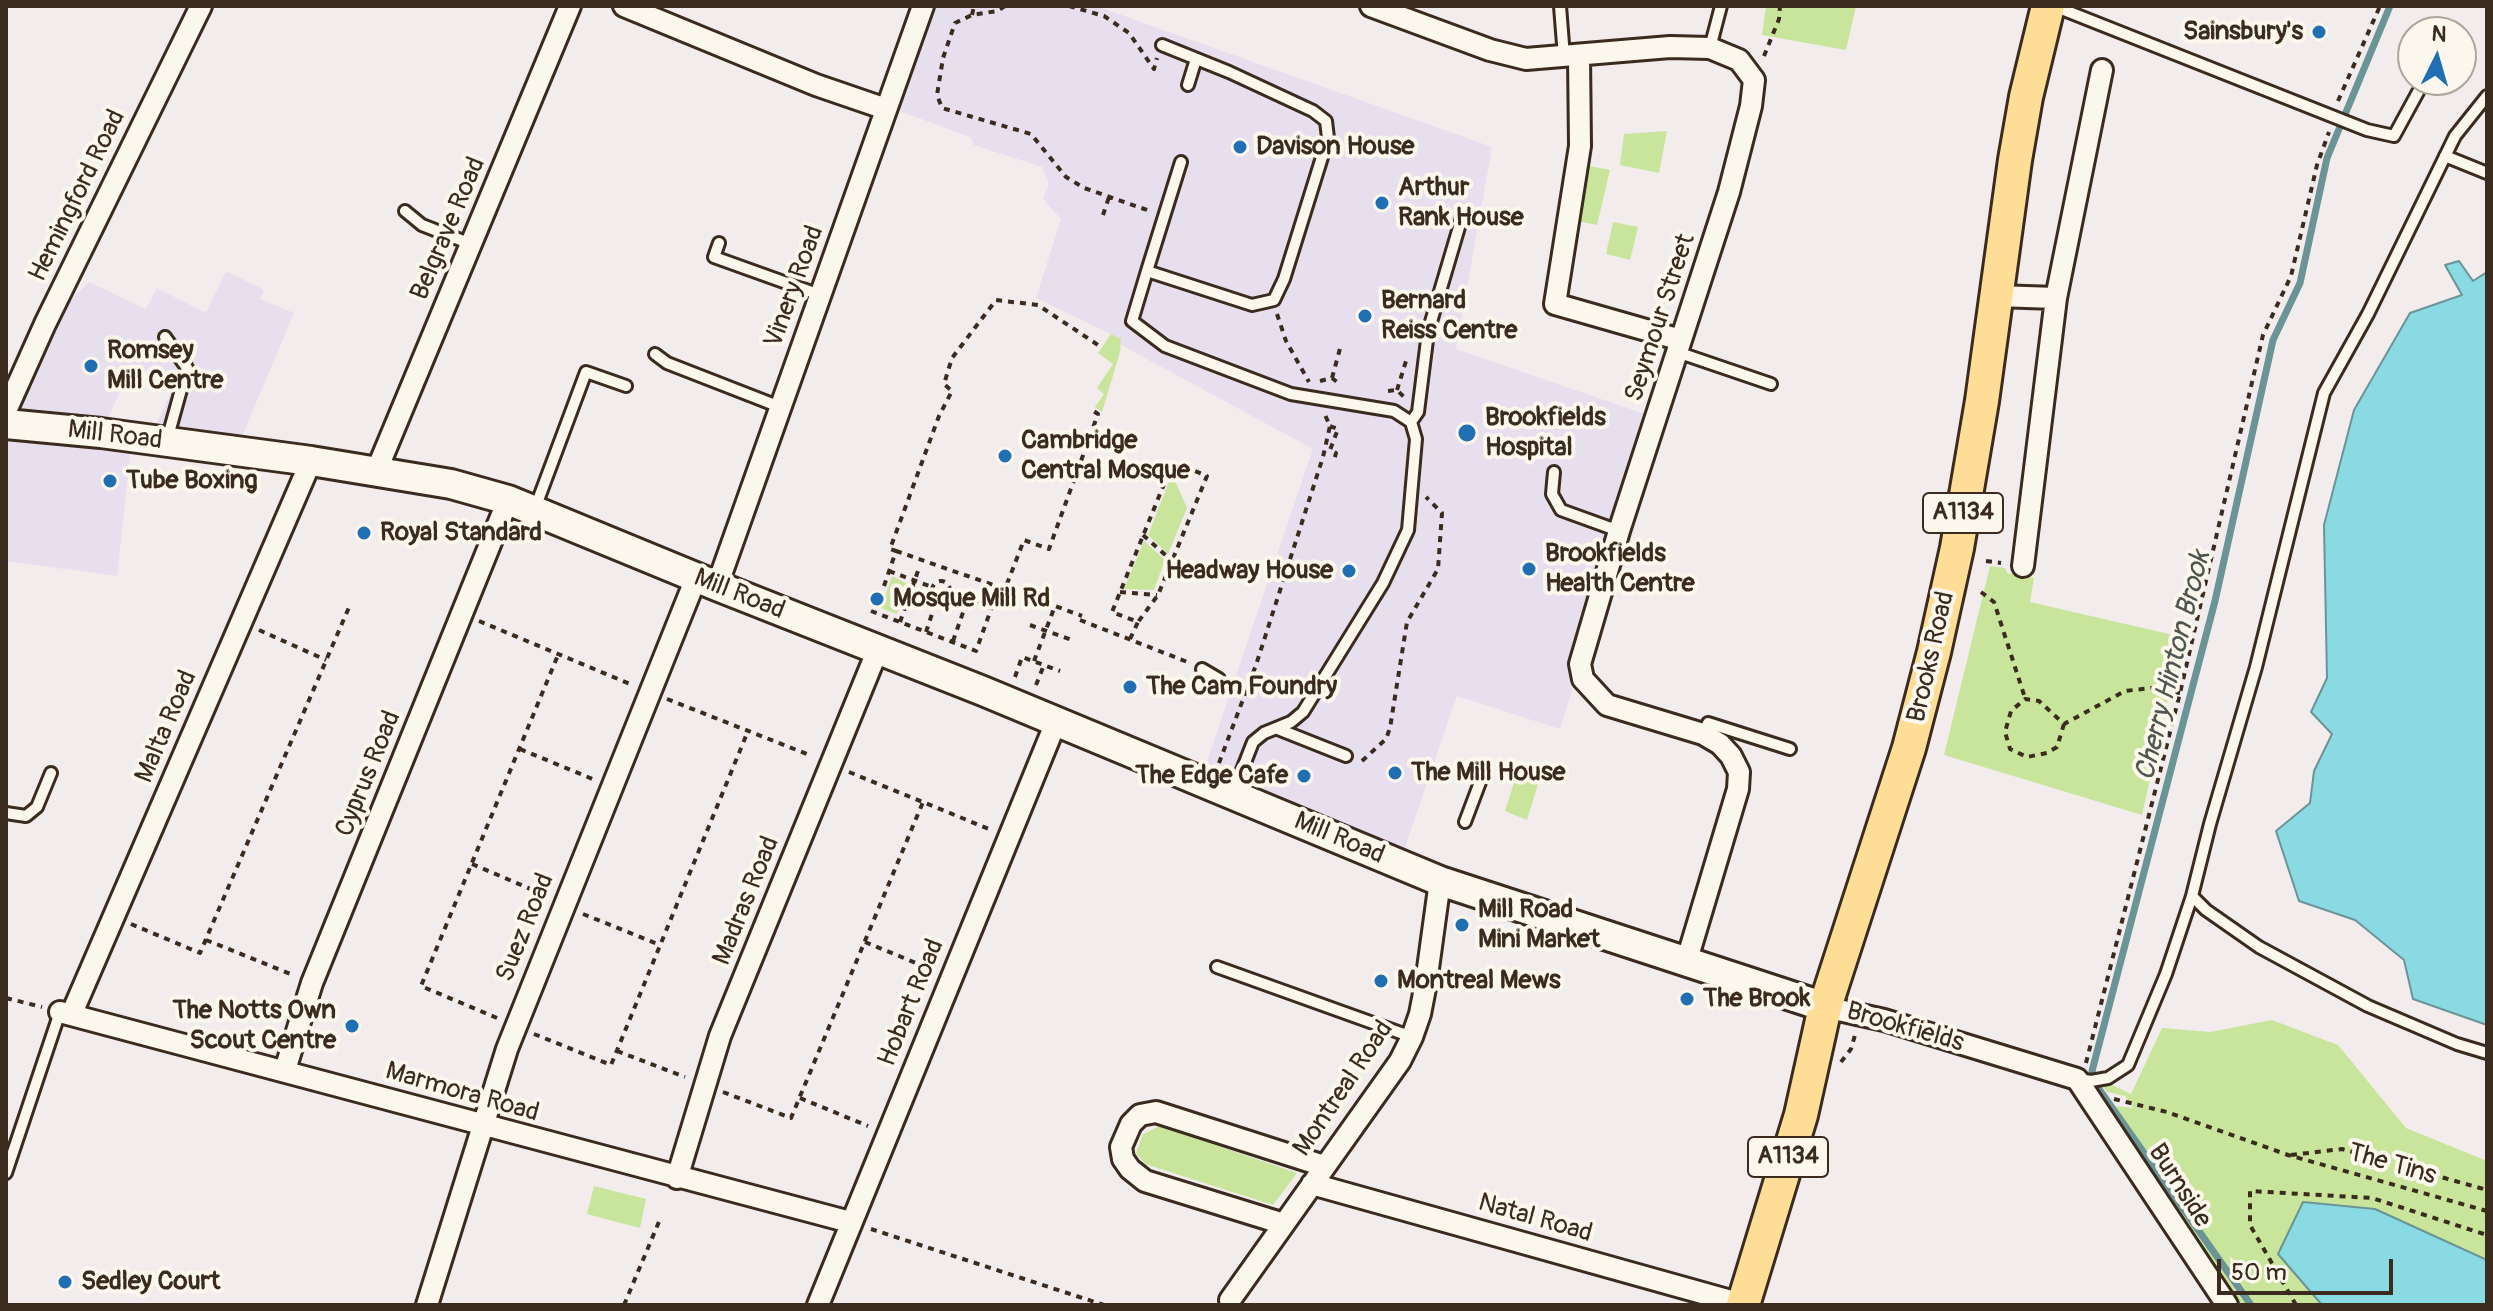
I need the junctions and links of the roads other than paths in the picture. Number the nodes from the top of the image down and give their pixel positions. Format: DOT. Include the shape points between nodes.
graph roads {
  1 [pos="201,6"];
  2 [pos="570,6"];
  3 [pos="624,6"];
  4 [pos="923,6"];
  5 [pos="1371,6"];
  6 [pos="1560,6"];
  7 [pos="1721,6"];
  8 [pos="2048,6"];
  9 [pos="2054,6"];
  10 [pos="1162,45"];
  11 [pos="1710,48"];
  12 [pos="1572,56"];
  13 [pos="1196,59"];
  14 [pos="2102,70"];
  15 [pos="1188,85"];
  16 [pos="2416,96"];
  17 [pos="2487,96"];
  18 [pos="886,109"];
  19 [pos="2445,156"];
  20 [pos="1181,162"];
  21 [pos="2487,173"];
  22 [pos="405,211"];
  23 [pos="1462,217"];
  24 [pos="719,243"];
  25 [pos="471,244"];
  26 [pos="1147,271"];
  27 [pos="820,295"];
  28 [pos="1996,296"];
  29 [pos="2056,298"];
  30 [pos="165,337"];
  31 [pos="1679,346"];
  32 [pos="655,354"];
  33 [pos="1771,384"];
  34 [pos="626,386"];
  35 [pos="780,407"];
  36 [pos="6,411"];
  37 [pos="1411,422"];
  38 [pos="6,424"];
  39 [pos="167,442"];
  40 [pos="311,461"];
  41 [pos="376,472"];
  42 [pos="1554,472"];
  43 [pos="521,506"];
  44 [pos="1619,531"];
  45 [pos="2023,566"];
  46 [pos="706,582"];
  47 [pos="878,649"];
  48 [pos="1202,669"];
  49 [pos="1219,679"];
  50 [pos="1056,722"];
  51 [pos="1278,729"];
  52 [pos="1703,734"];
  53 [pos="1790,749"];
  54 [pos="1346,756"];
  55 [pos="1485,769"];
  56 [pos="51,773"];
  57 [pos="1221,790"];
  58 [pos="6,813"];
  59 [pos="1465,822"];
  60 [pos="1444,879"];
  61 [pos="2192,896"];
  62 [pos="1686,963"];
  63 [pos="1217,967"];
  64 [pos="1825,1007"];
  65 [pos="66,1012"];
  66 [pos="1412,1037"];
  67 [pos="2487,1053"];
  68 [pos="285,1070"];
  69 [pos="2086,1085"];
  70 [pos="483,1127"];
  71 [pos="1324,1166"];
  72 [pos="6,1173"];
  73 [pos="677,1178"];
  74 [pos="1312,1184"];
  75 [pos="850,1222"];
  76 [pos="1284,1224"];
  77 [pos="1230,1300"];
  78 [pos="427,1305"];
  79 [pos="818,1305"];
  80 [pos="1743,1305"];
  81 [pos="2227,1305"];
  1 -- 36 [label="street, Hemingford Road"];
  2 -- 25 [label="street, Belgrave Road"];
  3 -- 18 [label="street"];
  4 -- 18 [label="street, Vinery Road"];
  5 -- 12 [label="street" via="1509,56"];
  6 -- 12 [label="lane"];
  7 -- 11 [label="lane"];
  8 -- 28 [label="main road, Brooks Road / A1134" via="2026,97"];
  9 -- 16 [label="lane" via="2367,130 2394,136"];
  10 -- 13 [label="lane"];
  11 -- 12 [label="street"];
  11 -- 31 [label="street, Seymour Street" via="1739,60 1754,80 1729,192"];
  12 -- 31 [label="street" via="1580,146 1555,304"];
  13 -- 15 [label="lane"];
  13 -- 26 [label="lane" via="1313,111 1326,121 1328,138 1274,300 1252,305"];
  14 -- 29 [label="street"];
  17 -- 19 [label="lane"];
  18 -- 27 [label="street, Vinery Road"];
  19 -- 21 [label="lane"];
  19 -- 61 [label="lane" via="2324,393"];
  20 -- 26 [label="lane"];
  22 -- 25 [label="lane" via="422,225"];
  23 -- 37 [label="lane" via="1428,332 1418,412"];
  24 -- 27 [label="lane" via="714,257"];
  25 -- 41 [label="street, Belgrave Road"];
  26 -- 37 [label="lane" via="1132,321 1165,346 1291,394 1394,411"];
  27 -- 35 [label="street, Vinery Road"];
  28 -- 29 [label="street"];
  28 -- 64 [label="main road, Brooks Road / A1134" via="1957,548 1934,652 1909,748"];
  29 -- 45 [label="street"];
  30 -- 39 [label="lane" via="187,368"];
  31 -- 33 [label="lane"];
  31 -- 44 [label="street, Seymour Street"];
  32 -- 35 [label="lane"];
  34 -- 43 [label="lane" via="586,372"];
  35 -- 46 [label="street, Vinery Road"];
  37 -- 51 [label="lane" via="1416,439 1408,530 1383,583 1303,712"];
  38 -- 39 [label="street, Mill Road"];
  39 -- 40 [label="street, Mill Road"];
  40 -- 41 [label="street, Mill Road"];
  40 -- 65 [label="street, Malta Road" via="114,917"];
  41 -- 43 [label="street, Mill Road" via="451,484"];
  42 -- 44 [label="lane" via="1552,494 1561,510"];
  43 -- 46 [label="street, Mill Road"];
  43 -- 68 [label="street, Cyprus Road" via="462,614 312,983"];
  44 -- 52 [label="street, Seymour Street" via="1580,664 1583,679 1607,705"];
  46 -- 47 [label="street, Mill Road"];
  46 -- 70 [label="street, Suez Road" via="649,692 515,1026"];
  47 -- 50 [label="street, Mill Road"];
  47 -- 73 [label="street, Madras Road" via="720,1036"];
  48 -- 49 [label="lane"];
  50 -- 57 [label="street, Mill Road"];
  50 -- 75 [label="street, Hobart Road"];
  51 -- 54 [label="lane"];
  51 -- 57 [label="lane" via="1253,742"];
  52 -- 53 [label="lane" via="1708,723"];
  52 -- 62 [label="street, Seymour Street" via="1731,756 1739,772 1738,789"];
  55 -- 59 [label="lane"];
  56 -- 58 [label="lane" via="37,807 26,816"];
  57 -- 60 [label="street, Mill Road"];
  60 -- 62 [label="street, Brookfields"];
  60 -- 66 [label="street, Montreal Road"];
  61 -- 67 [label="lane" via="2259,947 2368,1006"];
  61 -- 69 [label="lane" via="2128,1065"];
  62 -- 64 [label="street, Brookfields"];
  63 -- 66 [label="lane"];
  64 -- 69 [label="street, Brookfields" via="1884,1020"];
  64 -- 80 [label="main road, A1134" via="1801,1115"];
  65 -- 68 [label="street, Marmora Road"];
  65 -- 72 [label="lane, Malta Road"];
  66 -- 71 [label="street, Montreal Road"];
  68 -- 70 [label="street, Marmora Road"];
  69 -- 81 [label="street, Burnside"];
  70 -- 73 [label="street, Marmora Road"];
  70 -- 78 [label="street, Suez Road"];
  71 -- 74 [label="street, Montreal Road"];
  71 -- 76 [label="street" via="1156,1112 1140,1115 1131,1124 1121,1147 1123,1159 1145,1181"];
  73 -- 75 [label="street, Marmora Road"];
  74 -- 76 [label="street, Montreal Road"];
  74 -- 80 [label="street, Natal Road"];
  75 -- 79 [label="street, Hobart Road"];
  76 -- 77 [label="street, Montreal Road"];
}
